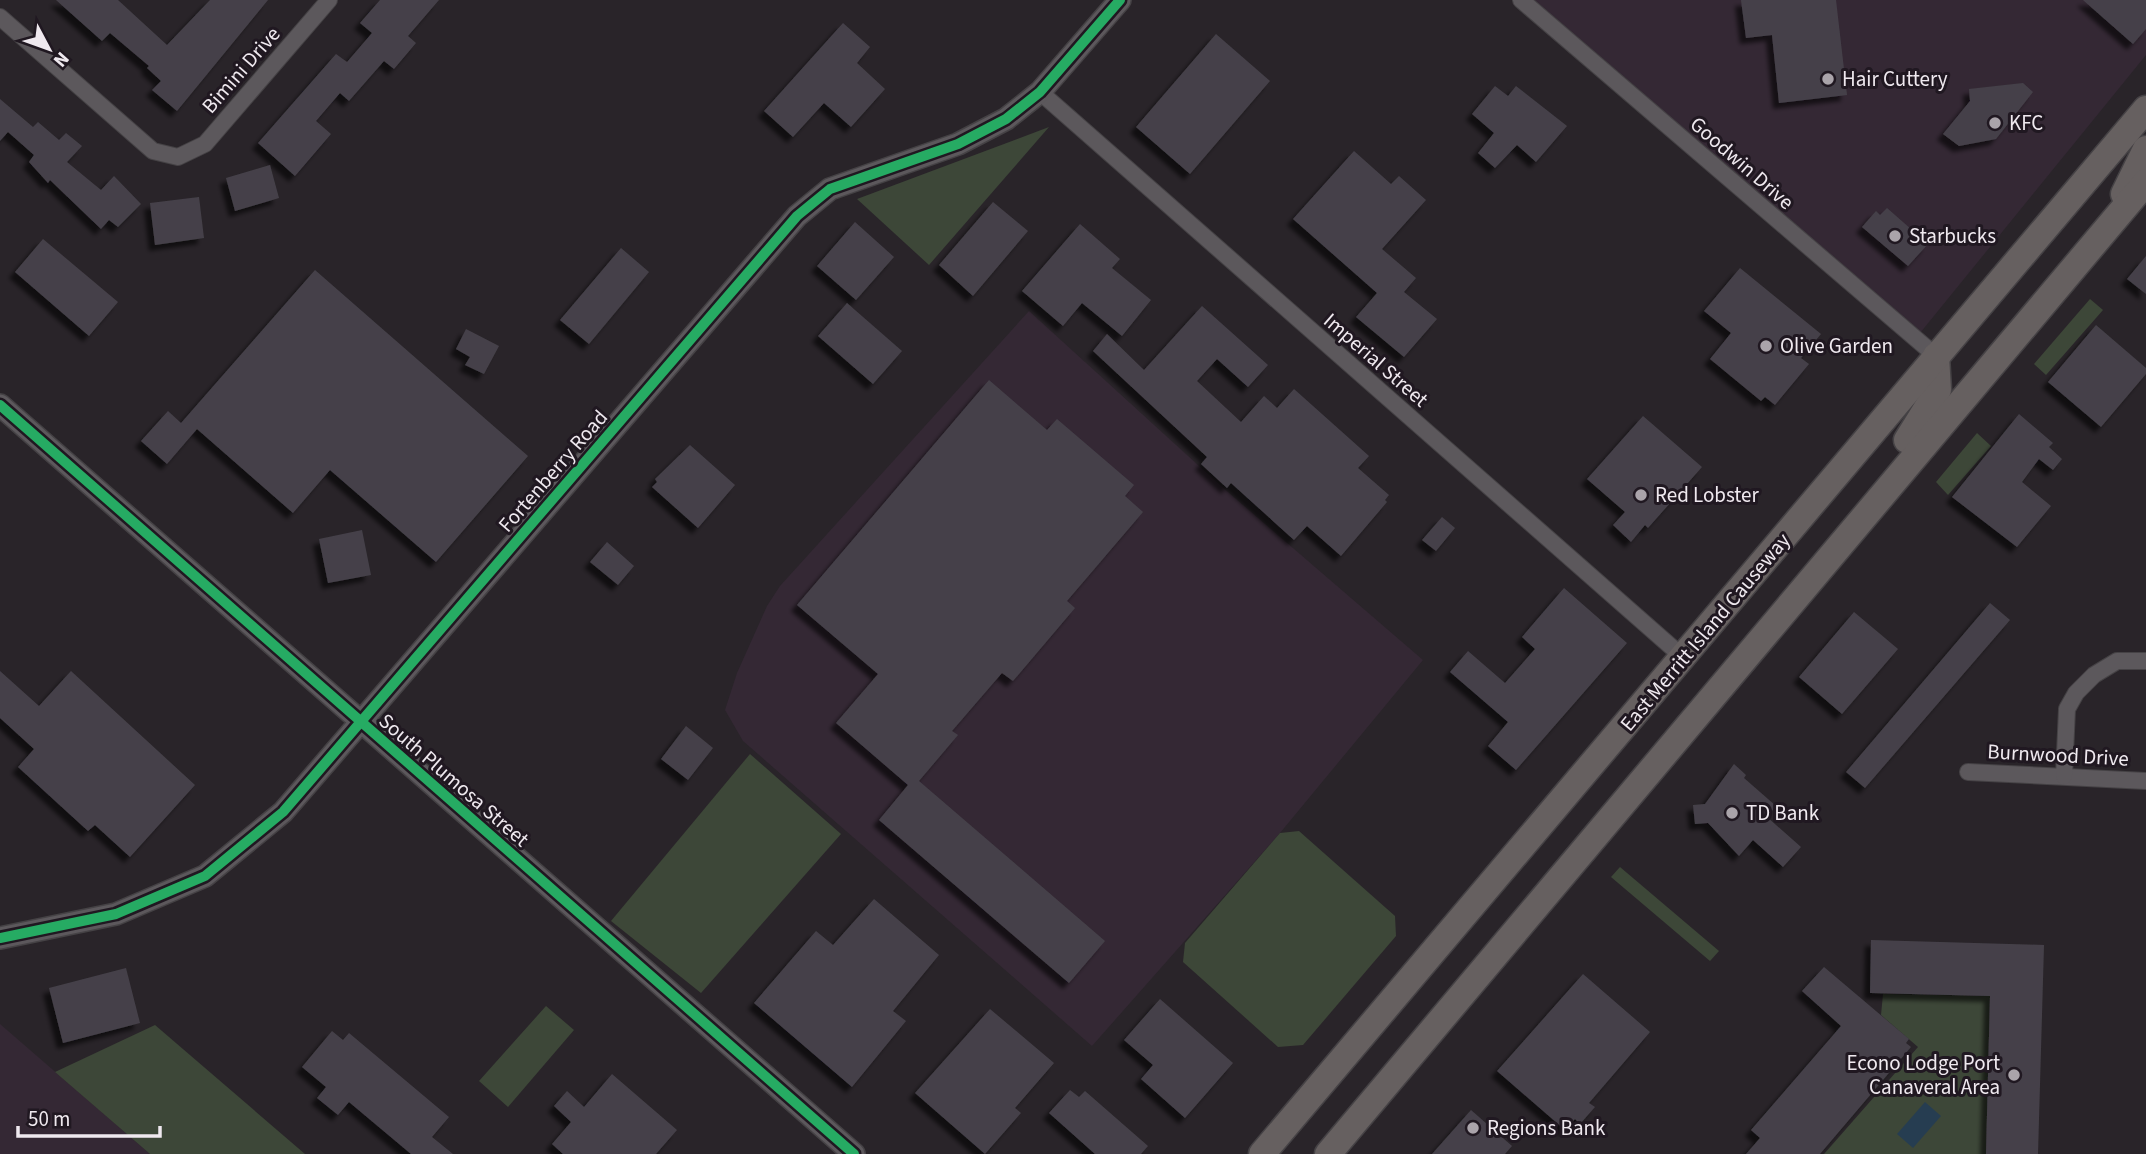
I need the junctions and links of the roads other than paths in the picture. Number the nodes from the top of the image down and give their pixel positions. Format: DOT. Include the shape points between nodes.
graph roads {
  1 [pos="329,0"];
  2 [pos="1120,0"];
  3 [pos="1521,0"];
  4 [pos="0,17"];
  5 [pos="1040,92"];
  6 [pos="2146,109"];
  7 [pos="2146,149"];
  8 [pos="2146,182"];
  9 [pos="2102,236"];
  10 [pos="1936,356"];
  11 [pos="0,405"];
  12 [pos="1895,479"];
  13 [pos="1684,658"];
  14 [pos="2146,662"];
  15 [pos="361,724"];
  16 [pos="1968,772"];
  17 [pos="2064,776"];
  18 [pos="2146,780"];
  19 [pos="0,938"];
  20 [pos="854,1154"];
  21 [pos="1262,1154"];
  22 [pos="1328,1154"];
  1 -- 4 [label="street, Bimini Drive" via="205,144 178,157 153,151"];
  2 -- 5 [label="street, Fortenberry Road"];
  3 -- 10 [label="street, Goodwin Drive"];
  5 -- 13 [label="street, Imperial Street"];
  5 -- 15 [label="street, Fortenberry Road" via="1006,119 958,144 830,189 797,216"];
  6 -- 10 [label="main road, East Merritt Island Causeway"];
  7 -- 9 [label="main road"];
  8 -- 9 [label="main road"];
  9 -- 12 [label="main road"];
  10 -- 12 [label="main road" via="1938,390 1909,436"];
  10 -- 13 [label="main road, East Merritt Island Causeway"];
  11 -- 15 [label="street, South Plumosa Street"];
  12 -- 22 [label="main road"];
  13 -- 21 [label="main road, East Merritt Island Causeway"];
  14 -- 17 [label="street" via="2117,661 2076,693 2067,709"];
  15 -- 19 [label="street, Fortenberry Road" via="283,811 205,876 116,914"];
  15 -- 20 [label="street, South Plumosa Street"];
  16 -- 17 [label="street, Burnwood Drive"];
  17 -- 18 [label="street, Burnwood Drive"];
}
